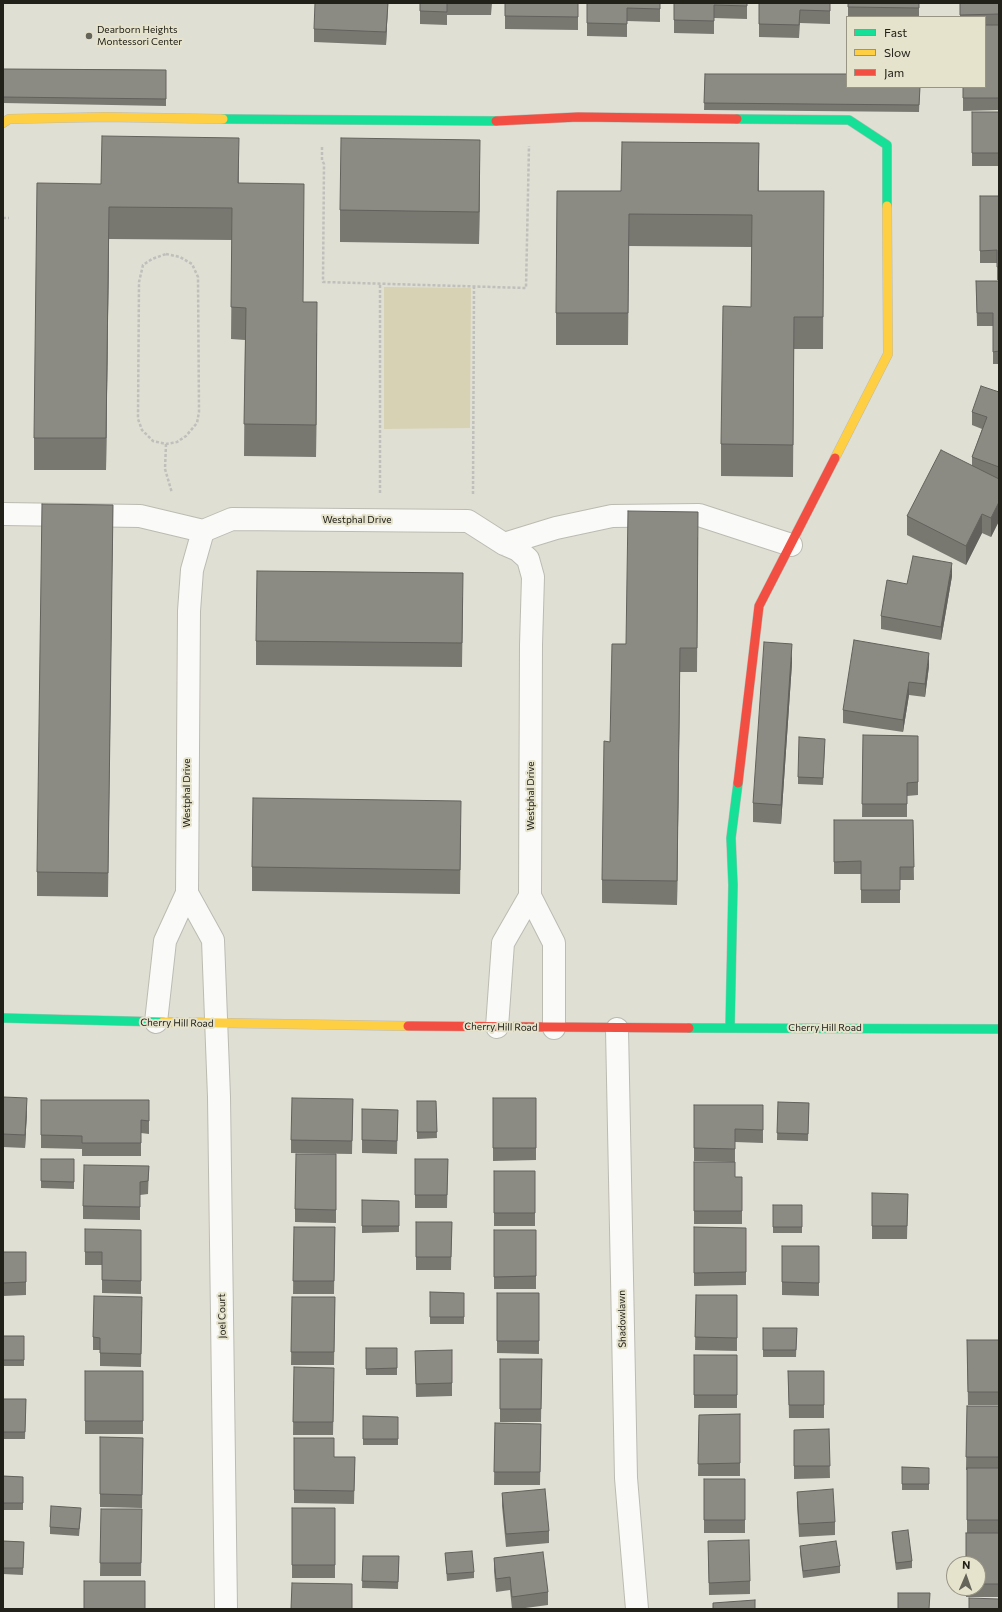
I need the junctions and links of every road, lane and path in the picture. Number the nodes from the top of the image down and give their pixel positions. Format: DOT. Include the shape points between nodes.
graph roads {
  1 [pos="3,123"];
  2 [pos="529,138"];
  3 [pos="322,160"];
  4 [pos="3,218"];
  5 [pos="9,218"];
  6 [pos="380,284"];
  7 [pos="474,286"];
  8 [pos="166,444"];
  9 [pos="172,493"];
  10 [pos="380,496"];
  11 [pos="473,497"];
  12 [pos="3,514"];
  13 [pos="202,531"];
  14 [pos="504,544"];
  15 [pos="791,544"];
  16 [pos="187,893"];
  17 [pos="530,896"];
  18 [pos="3,1018"];
  19 [pos="156,1022"];
  20 [pos="217,1024"];
  21 [pos="497,1027"];
  22 [pos="554,1028"];
  23 [pos="730,1028"];
  24 [pos="617,1029"];
  25 [pos="999,1029"];
  26 [pos="226,1609"];
  27 [pos="637,1609"];
  1 -- 15 [label="street" via="9,119 105,117 477,122 578,117 849,120 887,145 888,354"];
  2 -- 7 [label="path" via="526,288"];
  3 -- 6 [label="path" via="323,282"];
  4 -- 5 [label="path"];
  6 -- 7 [label="path"];
  6 -- 10 [label="path"];
  7 -- 11 [label="path"];
  8 -- 8 [label="path" via="186,436 197,423 199,412 198,277 192,264 180,257 166,254 143,265 139,282 138,412 142,430 153,441"];
  8 -- 9 [label="path" via="165,468"];
  12 -- 13 [label="street" via="140,516"];
  13 -- 14 [label="street, Westphal Drive" via="232,519 468,521"];
  13 -- 16 [label="street, Westphal Drive" via="192,570 189,611"];
  14 -- 15 [label="street" via="556,528 612,516 699,514"];
  14 -- 17 [label="street, Westphal Drive" via="528,558 533,577"];
  15 -- 23 [label="street" via="759,606 731,838 733,885"];
  16 -- 19 [label="street, Westphal Drive" via="165,941"];
  16 -- 20 [label="street" via="214,940"];
  17 -- 21 [label="street, Westphal Drive" via="503,943"];
  17 -- 22 [label="street, Westphal Drive" via="554,943"];
  18 -- 19 [label="street, Cherry Hill Road"];
  19 -- 20 [label="street, Cherry Hill Road"];
  20 -- 21 [label="street, Cherry Hill Road"];
  20 -- 26 [label="street, Joel Court"];
  21 -- 22 [label="street, Cherry Hill Road"];
  22 -- 24 [label="street, Cherry Hill Road"];
  23 -- 24 [label="street, Cherry Hill Road"];
  23 -- 25 [label="street, Cherry Hill Road"];
  24 -- 27 [label="street, Shadowlawn" via="626,1478"];
}
